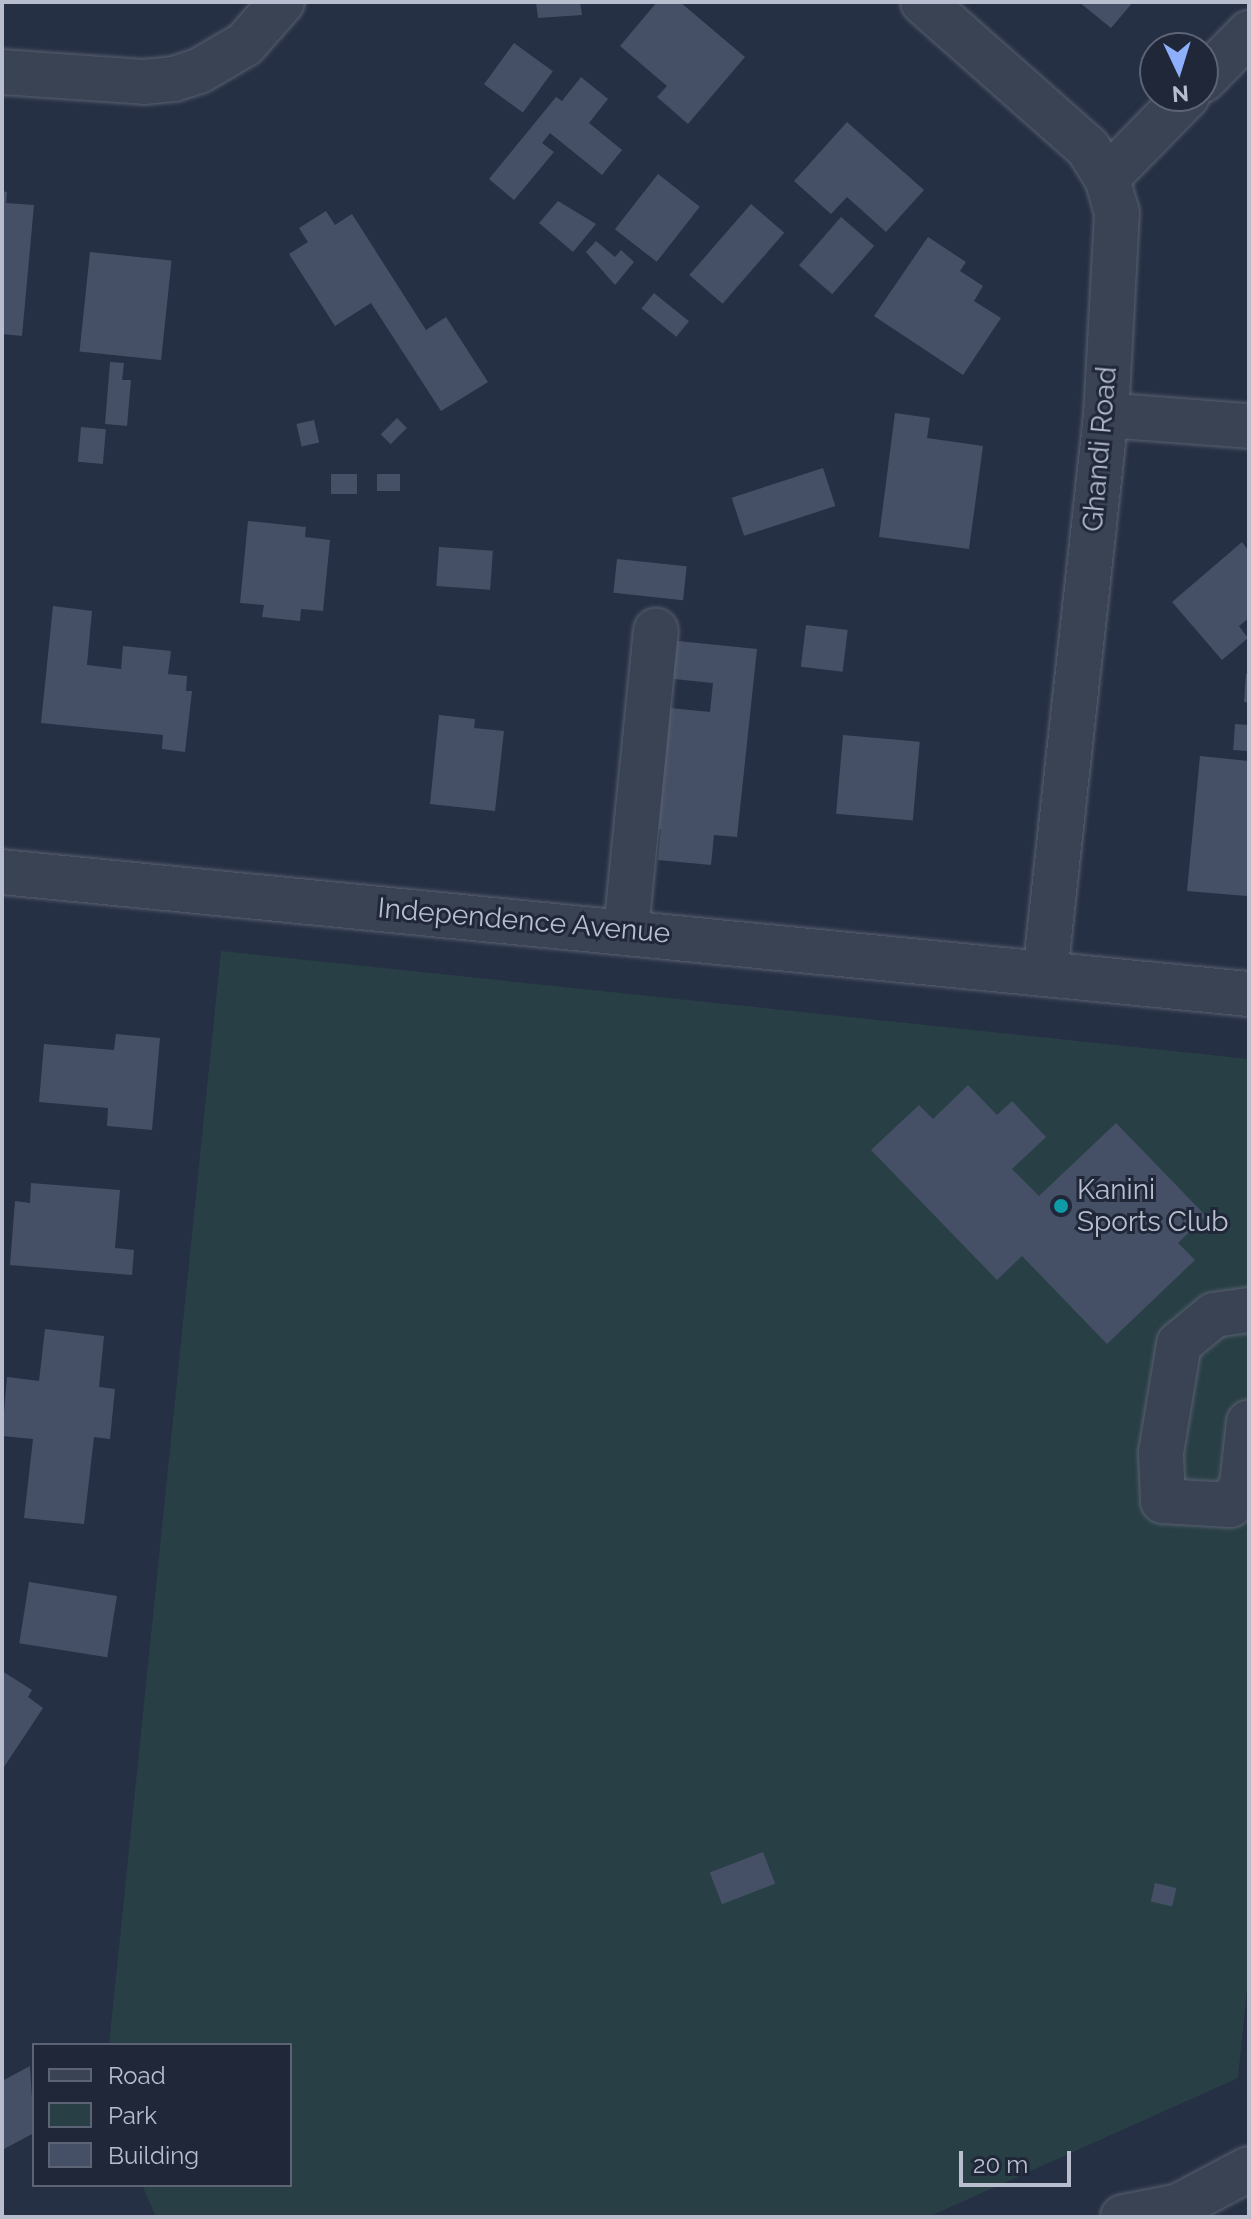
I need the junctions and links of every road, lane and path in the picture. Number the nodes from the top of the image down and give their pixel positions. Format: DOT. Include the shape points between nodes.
graph roads {
  1 [pos="282,2"];
  2 [pos="923,2"];
  3 [pos="1249,33"];
  4 [pos="1219,64"];
  5 [pos="2,72"];
  6 [pos="1171,112"];
  7 [pos="1107,178"];
  8 [pos="1106,415"];
  9 [pos="1249,426"];
  10 [pos="656,631"];
  11 [pos="2,872"];
  12 [pos="626,930"];
  13 [pos="1045,974"];
  14 [pos="1249,994"];
  15 [pos="1249,1310"];
  16 [pos="1249,1422"];
  17 [pos="1249,2169"];
  18 [pos="1180,2211"];
  19 [pos="1123,2217"];
  1 -- 5 [label="street" via="245,44 199,71 144,82"];
  2 -- 7 [label="street, Ghandi Road" via="1088,148"];
  3 -- 4 [label="street"];
  6 -- 7 [label="street"];
  7 -- 8 [label="street, Ghandi Road" via="1117,213"];
  8 -- 9 [label="street"];
  8 -- 13 [label="street, Ghandi Road"];
  10 -- 12 [label="street"];
  11 -- 12 [label="street, Independence Avenue"];
  12 -- 13 [label="street, Independence Avenue"];
  13 -- 14 [label="street, Independence Avenue"];
  15 -- 16 [label="street" via="1214,1315 1179,1344 1161,1453 1163,1501 1230,1505 1242,1485"];
  17 -- 18 [label="street"];
  18 -- 19 [label="street"];
}
